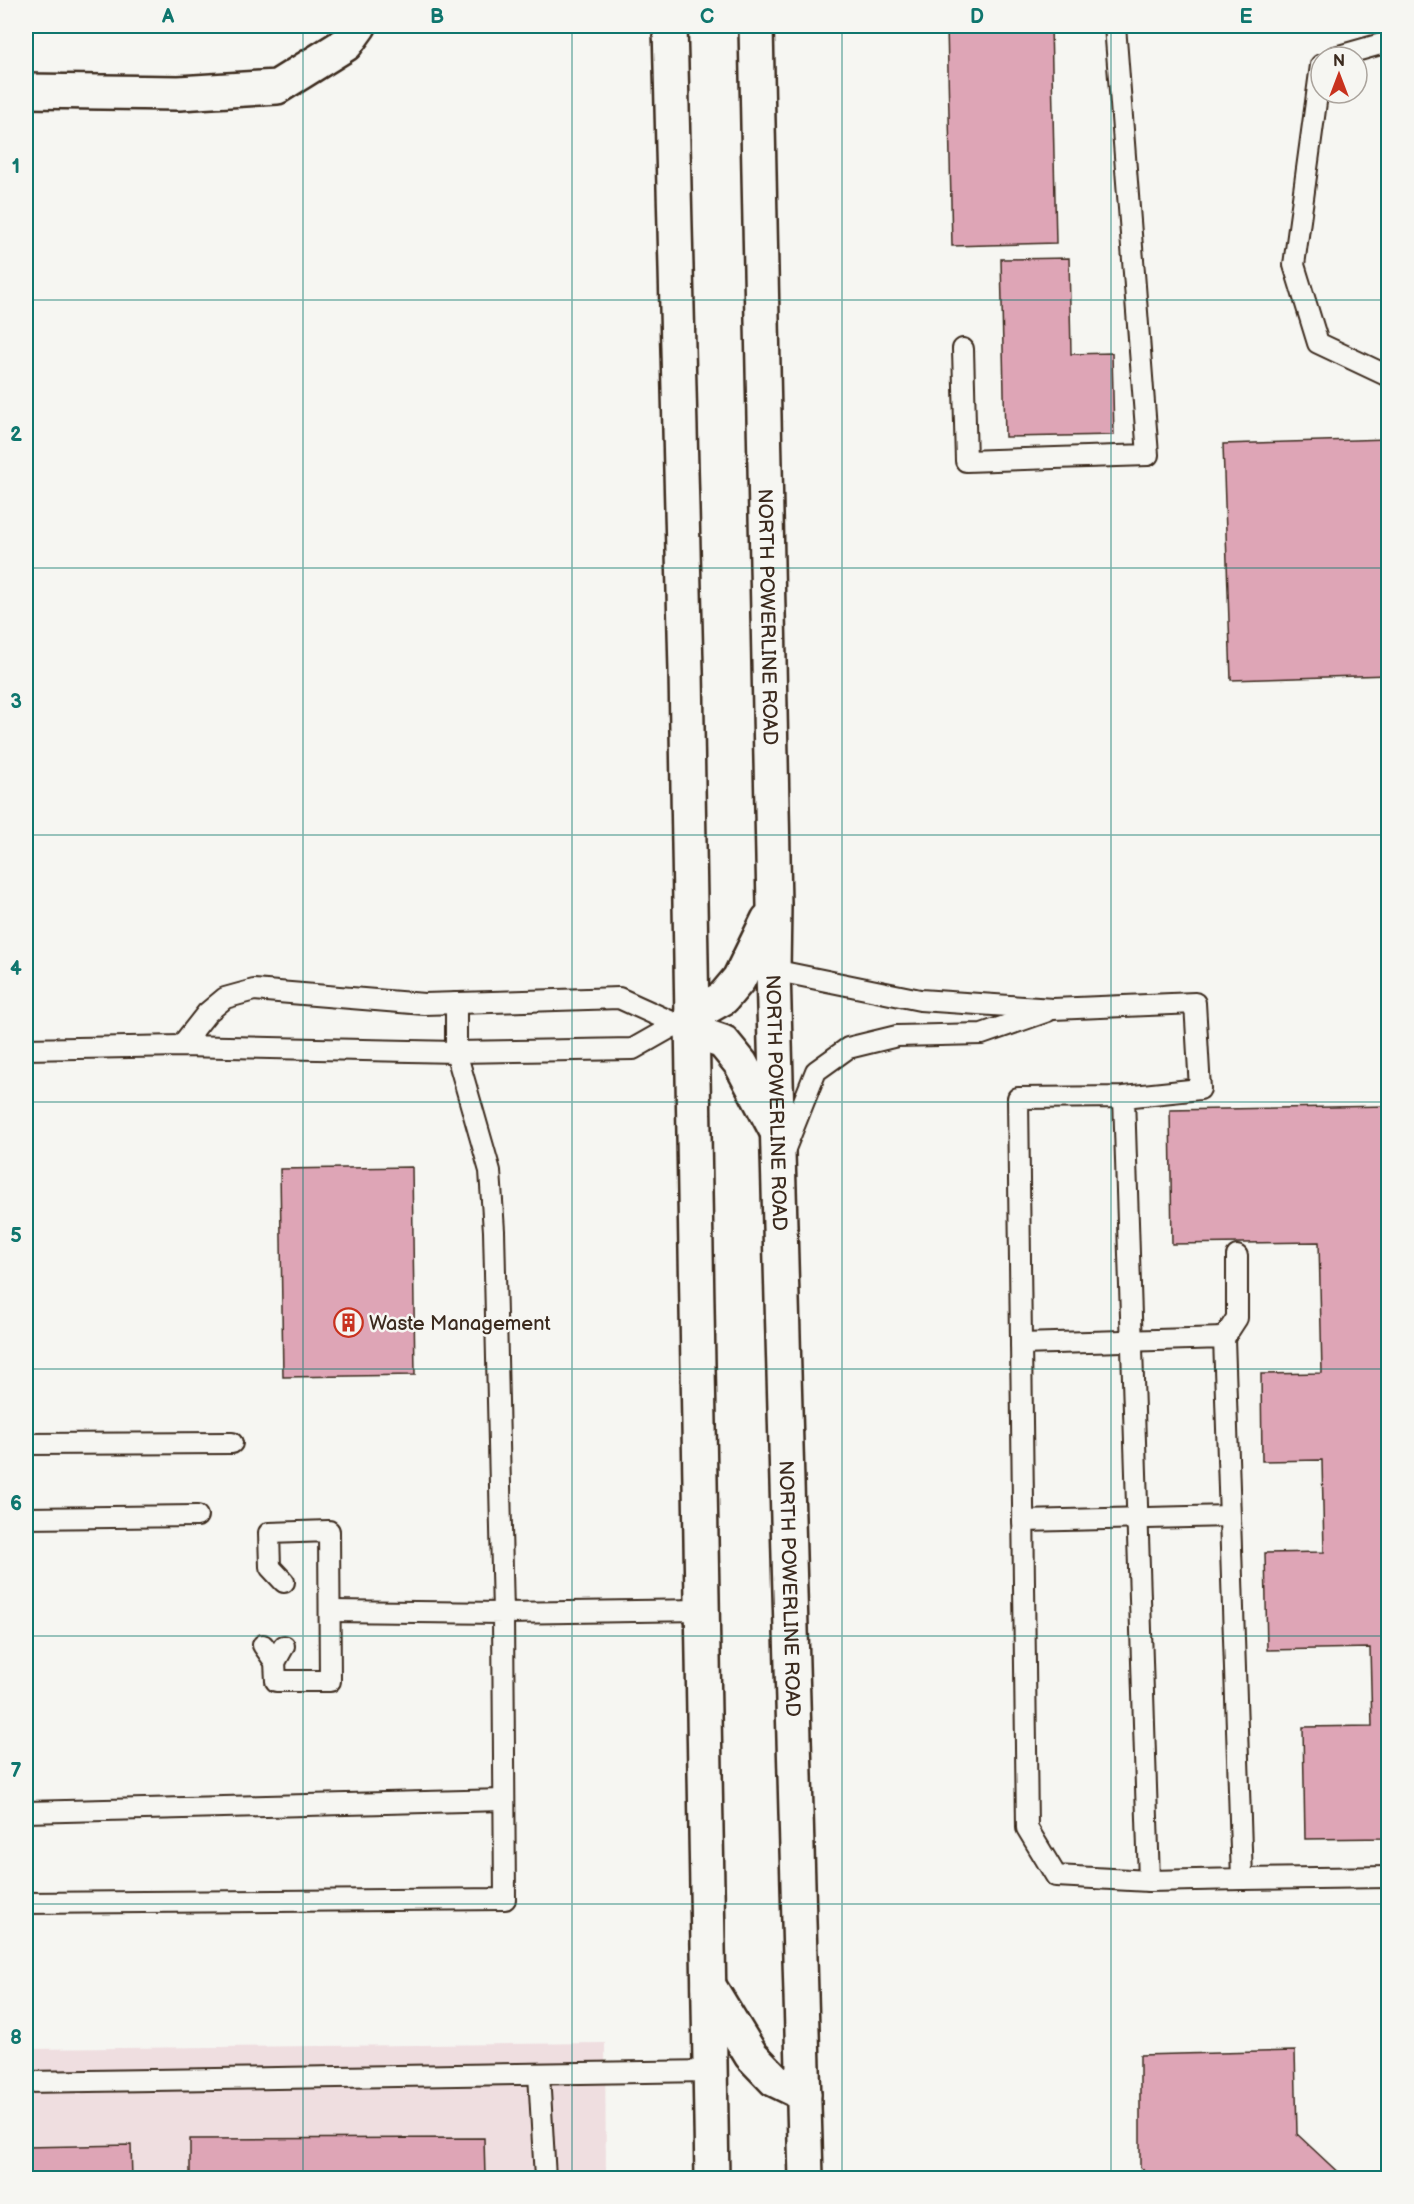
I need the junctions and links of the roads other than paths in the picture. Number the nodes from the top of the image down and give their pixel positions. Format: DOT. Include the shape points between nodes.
graph roads {
  1 [pos="359,26"];
  2 [pos="670,26"];
  3 [pos="756,26"];
  4 [pos="1115,26"];
  5 [pos="1389,42"];
  6 [pos="1369,48"];
  7 [pos="26,91"];
  8 [pos="1315,105"];
  9 [pos="963,348"];
  10 [pos="1389,376"];
  11 [pos="774,906"];
  12 [pos="773,970"];
  13 [pos="456,1003"];
  14 [pos="1053,1009"];
  15 [pos="686,1023"];
  16 [pos="181,1046"];
  17 [pos="26,1049"];
  18 [pos="456,1052"];
  19 [pos="1124,1097"];
  20 [pos="779,1149"];
  21 [pos="1237,1256"];
  22 [pos="1224,1338"];
  23 [pos="1131,1342"];
  24 [pos="1021,1344"];
  25 [pos="232,1443"];
  26 [pos="26,1444"];
  27 [pos="197,1516"];
  28 [pos="1230,1516"];
  29 [pos="26,1518"];
  30 [pos="1137,1518"];
  31 [pos="1023,1521"];
  32 [pos="284,1582"];
  33 [pos="702,1610"];
  34 [pos="330,1611"];
  35 [pos="503,1613"];
  36 [pos="263,1646"];
  37 [pos="504,1800"];
  38 [pos="26,1812"];
  39 [pos="1389,1877"];
  40 [pos="1242,1879"];
  41 [pos="1149,1881"];
  42 [pos="26,1903"];
  43 [pos="708,1984"];
  44 [pos="709,2071"];
  45 [pos="539,2074"];
  46 [pos="26,2082"];
  47 [pos="804,2094"];
  48 [pos="545,2178"];
  49 [pos="712,2178"];
  50 [pos="806,2178"];
  1 -- 7 [label="main road" via="346,44 277,87 179,93"];
  2 -- 15 [label="main road"];
  3 -- 11 [label="main road, NORTH POWERLINE ROAD"];
  4 -- 9 [label="lane" via="1148,455 966,461"];
  5 -- 6 [label="lane"];
  8 -- 10 [label="lane" via="1293,265 1318,343"];
  11 -- 12 [label="main road, NORTH POWERLINE ROAD"];
  11 -- 15 [label="main road" via="739,979 723,999"];
  12 -- 14 [label="lane" via="921,1000"];
  12 -- 20 [label="main road, NORTH POWERLINE ROAD"];
  13 -- 15 [label="lane" via="619,999"];
  13 -- 16 [label="lane" via="424,1004 254,990 225,999 207,1013"];
  13 -- 18 [label="lane"];
  14 -- 19 [label="lane" via="1195,1003 1200,1089"];
  14 -- 20 [label="lane" via="982,1034 897,1036 848,1048 816,1071"];
  15 -- 18 [label="lane" via="633,1049"];
  15 -- 20 [label="main road" via="723,1042 741,1064"];
  15 -- 33 [label="main road"];
  16 -- 17 [label="lane"];
  16 -- 18 [label="lane"];
  18 -- 35 [label="lane" via="490,1171"];
  19 -- 23 [label="lane"];
  19 -- 24 [label="lane" via="1017,1098"];
  20 -- 47 [label="main road, NORTH POWERLINE ROAD"];
  21 -- 22 [label="lane" via="1237,1318"];
  22 -- 23 [label="lane"];
  22 -- 28 [label="lane"];
  23 -- 24 [label="lane"];
  23 -- 30 [label="lane"];
  24 -- 31 [label="lane"];
  25 -- 26 [label="lane"];
  27 -- 29 [label="lane"];
  28 -- 30 [label="lane"];
  28 -- 40 [label="lane"];
  30 -- 31 [label="lane"];
  30 -- 41 [label="lane"];
  31 -- 41 [label="lane" via="1027,1828 1056,1876"];
  32 -- 34 [label="lane" via="266,1574 269,1533 329,1531"];
  33 -- 35 [label="lane"];
  33 -- 43 [label="main road"];
  34 -- 35 [label="lane"];
  34 -- 36 [label="lane" via="330,1681 276,1681 279,1654"];
  35 -- 37 [label="lane"];
  37 -- 38 [label="lane"];
  37 -- 42 [label="lane" via="505,1899"];
  39 -- 40 [label="lane"];
  40 -- 41 [label="lane"];
  43 -- 44 [label="main road"];
  43 -- 47 [label="main road" via="751,2055 775,2080"];
  44 -- 45 [label="lane"];
  44 -- 49 [label="main road"];
  45 -- 46 [label="lane"];
  45 -- 48 [label="lane"];
  47 -- 50 [label="main road, NORTH POWERLINE ROAD"];
}
